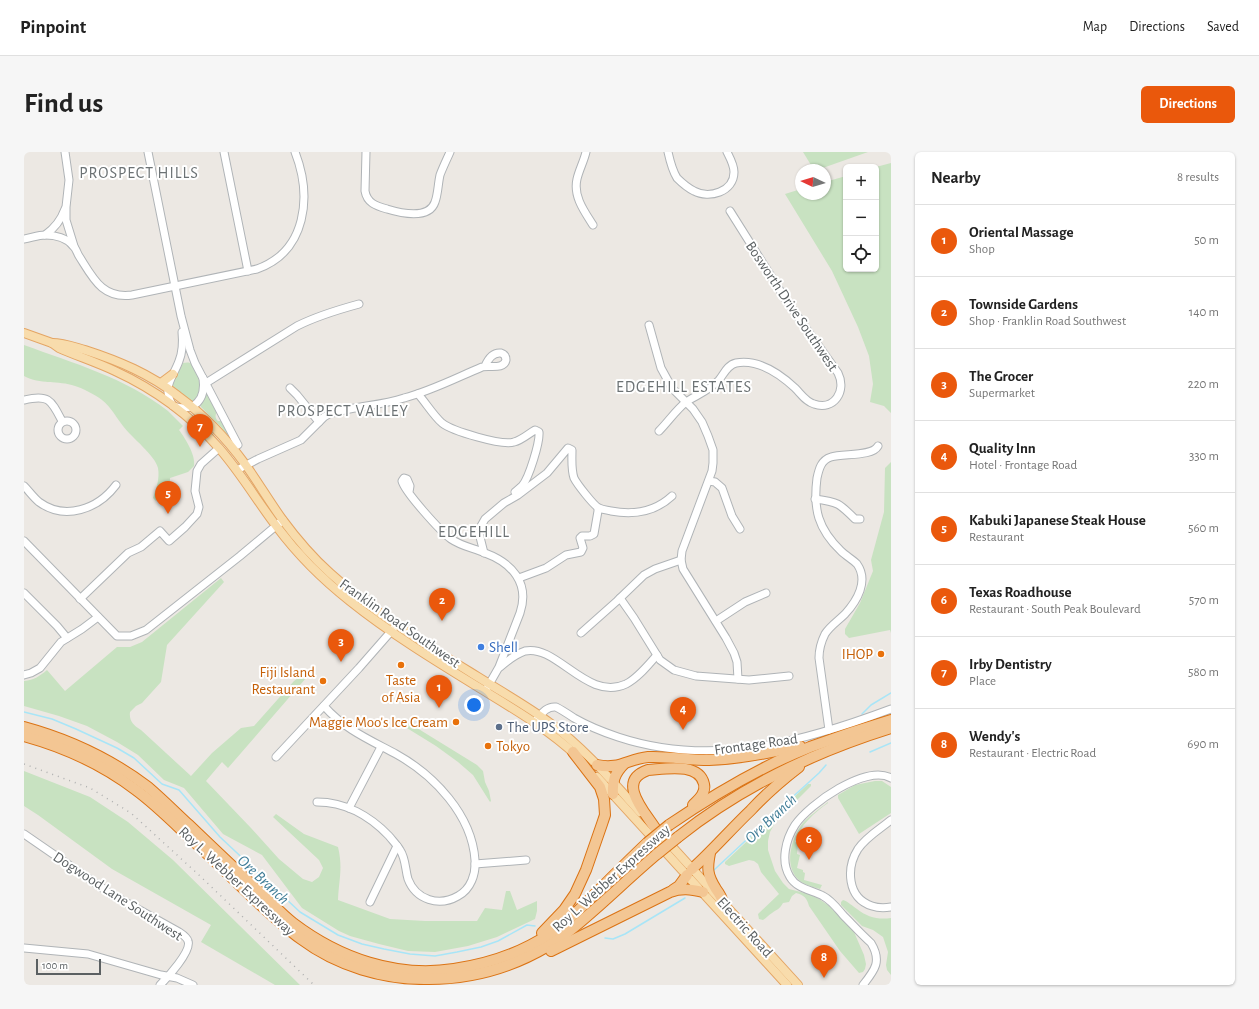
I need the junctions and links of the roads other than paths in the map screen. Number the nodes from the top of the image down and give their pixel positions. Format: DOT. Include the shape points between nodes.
graph roads {
  1 [pos="65,152"];
  2 [pos="148,152"];
  3 [pos="224,152"];
  4 [pos="366,152"];
  5 [pos="450,152"];
  6 [pos="586,152"];
  7 [pos="668,152"];
  8 [pos="727,152"];
  9 [pos="298,153"];
  10 [pos="66,207"];
  11 [pos="730,211"];
  12 [pos="593,225"];
  13 [pos="45,235"];
  14 [pos="24,239"];
  15 [pos="74,246"];
  16 [pos="248,272"];
  17 [pos="175,286"];
  18 [pos="359,304"];
  19 [pos="181,316"];
  20 [pos="649,325"];
  21 [pos="24,333"];
  22 [pos="52,343"];
  23 [pos="195,363"];
  24 [pos="178,364"];
  25 [pos="485,366"];
  26 [pos="173,374"];
  27 [pos="201,374"];
  28 [pos="206,383"];
  29 [pos="164,386"];
  30 [pos="290,388"];
  31 [pos="418,394"];
  32 [pos="24,400"];
  33 [pos="687,402"];
  34 [pos="173,406"];
  35 [pos="192,406"];
  36 [pos="62,421"];
  37 [pos="318,422"];
  38 [pos="659,431"];
  39 [pos="238,445"];
  40 [pos="878,446"];
  41 [pos="219,448"];
  42 [pos="246,465"];
  43 [pos="237,470"];
  44 [pos="709,481"];
  45 [pos="116,485"];
  46 [pos="24,486"];
  47 [pos="409,492"];
  48 [pos="672,496"];
  49 [pos="815,498"];
  50 [pos="509,500"];
  51 [pos="598,508"];
  52 [pos="860,518"];
  53 [pos="283,520"];
  54 [pos="276,526"];
  55 [pos="740,529"];
  56 [pos="24,542"];
  57 [pos="484,553"];
  58 [pos="681,560"];
  59 [pos="518,578"];
  60 [pos="24,593"];
  61 [pos="766,593"];
  62 [pos="620,598"];
  63 [pos="80,599"];
  64 [pos="98,617"];
  65 [pos="716,621"];
  66 [pos="394,628"];
  67 [pos="581,633"];
  68 [pos="66,638"];
  69 [pos="657,655"];
  70 [pos="499,668"];
  71 [pos="24,675"];
  72 [pos="789,676"];
  73 [pos="738,679"];
  74 [pos="487,688"];
  75 [pos="324,706"];
  76 [pos="891,709"];
  77 [pos="538,719"];
  78 [pos="891,720"];
  79 [pos="24,727"];
  80 [pos="891,728"];
  81 [pos="831,734"];
  82 [pos="24,736"];
  83 [pos="381,747"];
  84 [pos="829,749"];
  85 [pos="573,752"];
  86 [pos="276,757"];
  87 [pos="624,764"];
  88 [pos="597,765"];
  89 [pos="891,778"];
  90 [pos="613,782"];
  91 [pos="613,794"];
  92 [pos="317,802"];
  93 [pos="350,808"];
  94 [pos="686,813"];
  95 [pos="891,820"];
  96 [pos="655,828"];
  97 [pos="24,834"];
  98 [pos="397,846"];
  99 [pos="710,853"];
  100 [pos="526,860"];
  101 [pos="475,864"];
  102 [pos="690,872"];
  103 [pos="670,892"];
  104 [pos="703,892"];
  105 [pos="370,902"];
  106 [pos="724,902"];
  107 [pos="891,907"];
  108 [pos="24,948"];
  109 [pos="524,949"];
  110 [pos="513,964"];
  111 [pos="169,976"];
  112 [pos="160,985"];
  113 [pos="193,985"];
  114 [pos="787,985"];
  115 [pos="798,985"];
  116 [pos="863,985"];
  1 -- 10 [label="street" via="69,180"];
  2 -- 17 [label="street"];
  3 -- 16 [label="street"];
  4 -- 5 [label="street" via="365,195 369,201 386,209 421,213 434,205 440,175"];
  6 -- 12 [label="street" via="577,178 576,192"];
  7 -- 8 [label="street" via="675,174 683,183 694,191 710,194 723,191 732,181 733,166"];
  9 -- 16 [label="street" via="304,200 294,239 278,258 264,267"];
  10 -- 13 [label="street" via="60,220"];
  10 -- 15 [label="street" via="66,220"];
  11 -- 33 [label="street, Bosworth Drive Southwest" via="786,300 838,373 841,388 831,402 825,405 815,404 808,401 787,381 764,367 753,363 737,363 730,365 714,384"];
  13 -- 14 [label="street"];
  13 -- 15 [label="street" via="62,238"];
  15 -- 17 [label="street" via="97,283 108,292 126,296"];
  16 -- 17 [label="street"];
  17 -- 19 [label="street"];
  18 -- 28 [label="street" via="296,326"];
  19 -- 23 [label="street"];
  19 -- 24 [label="street" via="182,346"];
  20 -- 33 [label="street" via="661,368 672,388"];
  21 -- 22 [label="main road, Franklin Road Southwest"];
  22 -- 29 [label="main road, Franklin Road Southwest" via="64,344 114,360 134,368"];
  22 -- 34 [label="main road, Franklin Road Southwest" via="58,348 131,379"];
  23 -- 24 [label="street"];
  23 -- 27 [label="street"];
  24 -- 26 [label="street"];
  25 -- 31 [label="street"];
  26 -- 29 [label="main road"];
  27 -- 28 [label="street"];
  27 -- 35 [label="street" via="202,395 197,404"];
  28 -- 39 [label="street"];
  29 -- 34 [label="street"];
  29 -- 35 [label="main road, Franklin Road Southwest"];
  30 -- 37 [label="street"];
  31 -- 37 [label="street" via="334,412"];
  31 -- 50 [label="street" via="442,422 468,434 508,443 517,441 535,430 539,432 523,485"];
  32 -- 36 [label="street" via="40,397 49,401"];
  33 -- 38 [label="street, Bosworth Drive Southwest"];
  33 -- 44 [label="street" via="702,422 713,450"];
  34 -- 35 [label="street"];
  34 -- 41 [label="main road, Franklin Road Southwest"];
  35 -- 42 [label="main road, Franklin Road Southwest" via="217,429"];
  37 -- 42 [label="street" via="301,440"];
  40 -- 49 [label="street" via="869,453 832,457 824,461 819,469"];
  41 -- 43 [label="main road, Franklin Road Southwest"];
  41 -- 63 [label="street" via="201,464 197,472 197,514 169,541 160,531 141,547 128,553"];
  42 -- 43 [label="street"];
  42 -- 53 [label="main road, Franklin Road Southwest"];
  43 -- 54 [label="main road, Franklin Road Southwest"];
  44 -- 55 [label="street" via="722,488 732,516"];
  44 -- 58 [label="street" via="682,551"];
  45 -- 46 [label="street" via="96,504 74,512 58,511 43,505"];
  47 -- 57 [label="street" via="444,533 460,544"];
  48 -- 51 [label="street" via="645,511 628,513"];
  49 -- 52 [label="street" via="838,503 855,519"];
  49 -- 81 [label="street" via="826,535 857,564 863,576 855,600 845,614 830,627 820,647 819,658"];
  50 -- 51 [label="street" via="547,473 570,448 576,483"];
  50 -- 57 [label="street" via="485,519 481,526 480,536"];
  51 -- 59 [label="street" via="594,534 580,538 583,548 581,552 566,555 546,568"];
  53 -- 54 [label="street"];
  53 -- 66 [label="main road, Franklin Road Southwest" via="329,572"];
  54 -- 64 [label="street" via="146,630 131,636 117,636"];
  54 -- 66 [label="main road, Franklin Road Southwest" via="321,576 350,601"];
  56 -- 63 [label="street"];
  57 -- 59 [label="street" via="508,566"];
  58 -- 62 [label="street" via="650,571"];
  58 -- 65 [label="street" via="683,569"];
  59 -- 70 [label="street" via="523,591 522,607"];
  60 -- 68 [label="street"];
  61 -- 65 [label="street" via="745,602"];
  62 -- 67 [label="street"];
  62 -- 69 [label="street"];
  63 -- 64 [label="street"];
  64 -- 68 [label="street"];
  65 -- 73 [label="street" via="736,657"];
  66 -- 74 [label="main road, Franklin Road Southwest"];
  66 -- 75 [label="street"];
  68 -- 71 [label="street" via="40,668"];
  69 -- 70 [label="street" via="631,681 613,687 600,686 588,681 547,655 534,651 520,653"];
  69 -- 73 [label="street" via="672,669 681,673"];
  70 -- 74 [label="street"];
  72 -- 73 [label="street" via="756,680"];
  74 -- 77 [label="main road, Franklin Road Southwest"];
  75 -- 83 [label="street" via="347,728"];
  75 -- 86 [label="street"];
  76 -- 81 [label="street, Frontage Road"];
  77 -- 81 [label="street, Frontage Road" via="549,707 556,707 590,726 619,738 690,751 762,747"];
  77 -- 85 [label="main road, Franklin Road Southwest"];
  77 -- 88 [label="main road, Franklin Road Southwest" via="570,739"];
  78 -- 81 [label="highway"];
  79 -- 109 [label="highway, Roy L. Webber Expressway" via="76,745 134,777 160,798 291,921 344,954 389,967 413,971 438,971 482,964"];
  80 -- 84 [label="highway"];
  81 -- 87 [label="highway" via="766,754 740,758 703,760 647,757"];
  81 -- 94 [label="highway, Roy L. Webber Expressway" via="767,766"];
  82 -- 110 [label="highway, Roy L. Webber Expressway" via="71,752 105,769 135,789 284,926 301,940 337,960 372,972 420,980 474,976"];
  83 -- 93 [label="street"];
  83 -- 101 [label="street" via="412,764 455,806 472,844"];
  84 -- 99 [label="highway" via="803,764 776,786"];
  84 -- 110 [label="highway, Roy L. Webber Expressway, bridge" via="744,791 713,811 657,854 563,936"];
  85 -- 91 [label="main road, Franklin Road Southwest"];
  85 -- 109 [label="highway" via="603,793 605,807 602,824 586,870 572,900 553,923"];
  87 -- 88 [label="highway" via="608,767"];
  87 -- 90 [label="highway" via="616,773"];
  88 -- 90 [label="main road, Franklin Road Southwest"];
  89 -- 116 [label="street" via="871,775 830,794 812,807 796,824 788,837 785,852 786,866 796,885 824,896 871,943 877,958 876,966"];
  90 -- 91 [label="highway"];
  90 -- 96 [label="main road, Franklin Road Southwest"];
  91 -- 102 [label="main road, Franklin Road Southwest"];
  92 -- 93 [label="street"];
  93 -- 98 [label="street" via="376,824"];
  94 -- 96 [label="highway" via="704,790 699,774 684,768 643,772 634,781 633,789"];
  94 -- 109 [label="highway, Roy L. Webber Expressway, bridge" via="646,843 571,917 549,935"];
  95 -- 107 [label="street" via="865,840 850,867 852,886 864,902 881,908"];
  96 -- 102 [label="main road, Franklin Road Southwest"];
  97 -- 111 [label="street, Dogwood Lane Southwest" via="111,894 187,938 188,946 183,957"];
  98 -- 101 [label="street" via="403,855 412,886 420,895 433,901 446,901 464,892 474,876"];
  98 -- 105 [label="street"];
  99 -- 102 [label="highway"];
  99 -- 106 [label="highway" via="708,874"];
  100 -- 101 [label="street"];
  102 -- 103 [label="highway" via="679,886"];
  102 -- 104 [label="main road, Electric Road"];
  102 -- 106 [label="main road, Electric Road"];
  103 -- 104 [label="highway" via="679,889"];
  103 -- 110 [label="highway" via="545,954"];
  104 -- 114 [label="main road, Electric Road"];
  106 -- 115 [label="main road, Electric Road"];
  108 -- 111 [label="street" via="88,954 154,974"];
  111 -- 112 [label="street, Dogwood Lane Southwest"];
  111 -- 113 [label="street"];
}
